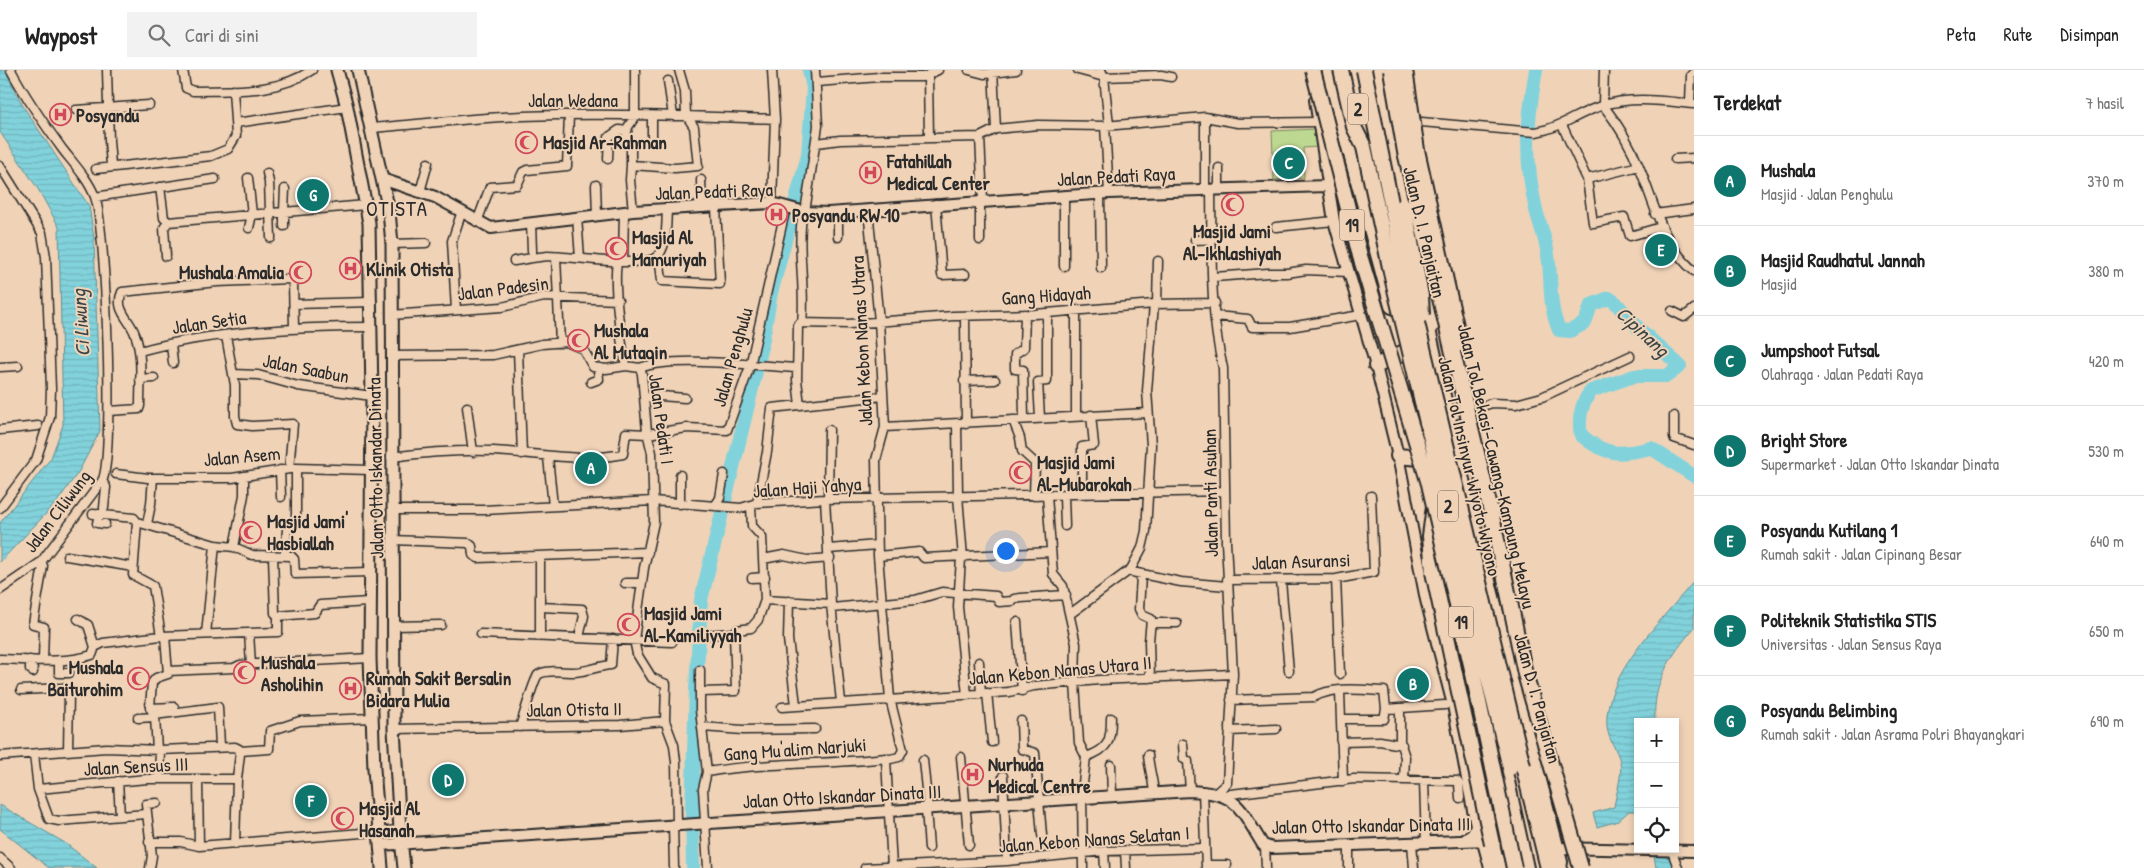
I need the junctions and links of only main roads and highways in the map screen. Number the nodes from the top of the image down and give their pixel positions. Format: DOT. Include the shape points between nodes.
graph roads {
  1 [pos="337,70"];
  2 [pos="358,70"];
  3 [pos="1313,70"];
  4 [pos="1328,70"];
  5 [pos="1342,70"];
  6 [pos="1351,70"];
  7 [pos="1364,70"];
  8 [pos="1369,70"];
  9 [pos="1378,70"];
  10 [pos="1392,70"];
  11 [pos="1405,70"];
  12 [pos="1364,147"];
  13 [pos="1401,212"];
  14 [pos="1376,215"];
  15 [pos="1387,286"];
  16 [pos="1424,348"];
  17 [pos="1404,352"];
  18 [pos="1376,366"];
  19 [pos="1444,395"];
  20 [pos="1417,402"];
  21 [pos="1398,456"];
  22 [pos="1430,459"];
  23 [pos="1436,488"];
  24 [pos="1492,516"];
  25 [pos="1532,866"];
  26 [pos="1558,866"];
  27 [pos="382,868"];
  28 [pos="404,868"];
  29 [pos="1498,868"];
  30 [pos="1515,868"];
  31 [pos="1581,868"];
  1 -- 27 [label="main road, Jalan Otto Iskandar Dinata" via="366,206 371,249 369,602 372,718"];
  2 -- 28 [label="main road, Jalan Otto Iskandar Dinata" via="389,211 392,244 394,729"];
  3 -- 30 [label="highway, 19, bridge" via="1360,256 1429,484"];
  4 -- 15 [label="highway"];
  5 -- 12 [label="highway, bridge" via="1354,127"];
  5 -- 14 [label="highway"];
  6 -- 12 [label="highway, Jalan Tol Insinyur Wiyoto Wiyono / 2, bridge"];
  7 -- 16 [label="highway, Jalan Tol Insinyur Wiyoto Wiyono / 2, bridge" via="1406,277"];
  8 -- 13 [label="highway, Jalan D. I. Panjaitan"];
  9 -- 16 [label="highway, bridge" via="1421,296"];
  10 -- 24 [label="highway, Jalan Tol Bekasi–Cawang–Kampung Melayu, bridge" via="1405,152"];
  11 -- 24 [label="highway, bridge" via="1418,150 1471,398"];
  12 -- 25 [label="highway, Jalan Tol Insinyur Wiyoto Wiyono / 2, bridge"];
  13 -- 14 [label="highway" via="1388,210"];
  13 -- 19 [label="highway, Jalan D. I. Panjaitan"];
  14 -- 15 [label="highway"];
  15 -- 17 [label="highway"];
  16 -- 26 [label="highway, Jalan Tol Insinyur Wiyoto Wiyono / 2, bridge" via="1466,535"];
  17 -- 18 [label="highway"];
  17 -- 20 [label="highway"];
  19 -- 20 [label="highway" via="1436,386 1426,386 1419,392"];
  19 -- 26 [label="highway, Jalan D. I. Panjaitan" via="1462,480"];
  20 -- 22 [label="highway"];
  21 -- 22 [label="highway"];
  22 -- 23 [label="highway"];
  23 -- 25 [label="highway" via="1490,702 1515,839"];
  23 -- 29 [label="highway, bridge" via="1430,536 1433,572"];
  24 -- 31 [label="highway, Jalan Tol Bekasi–Cawang–Kampung Melayu, bridge" via="1525,674"];
}
